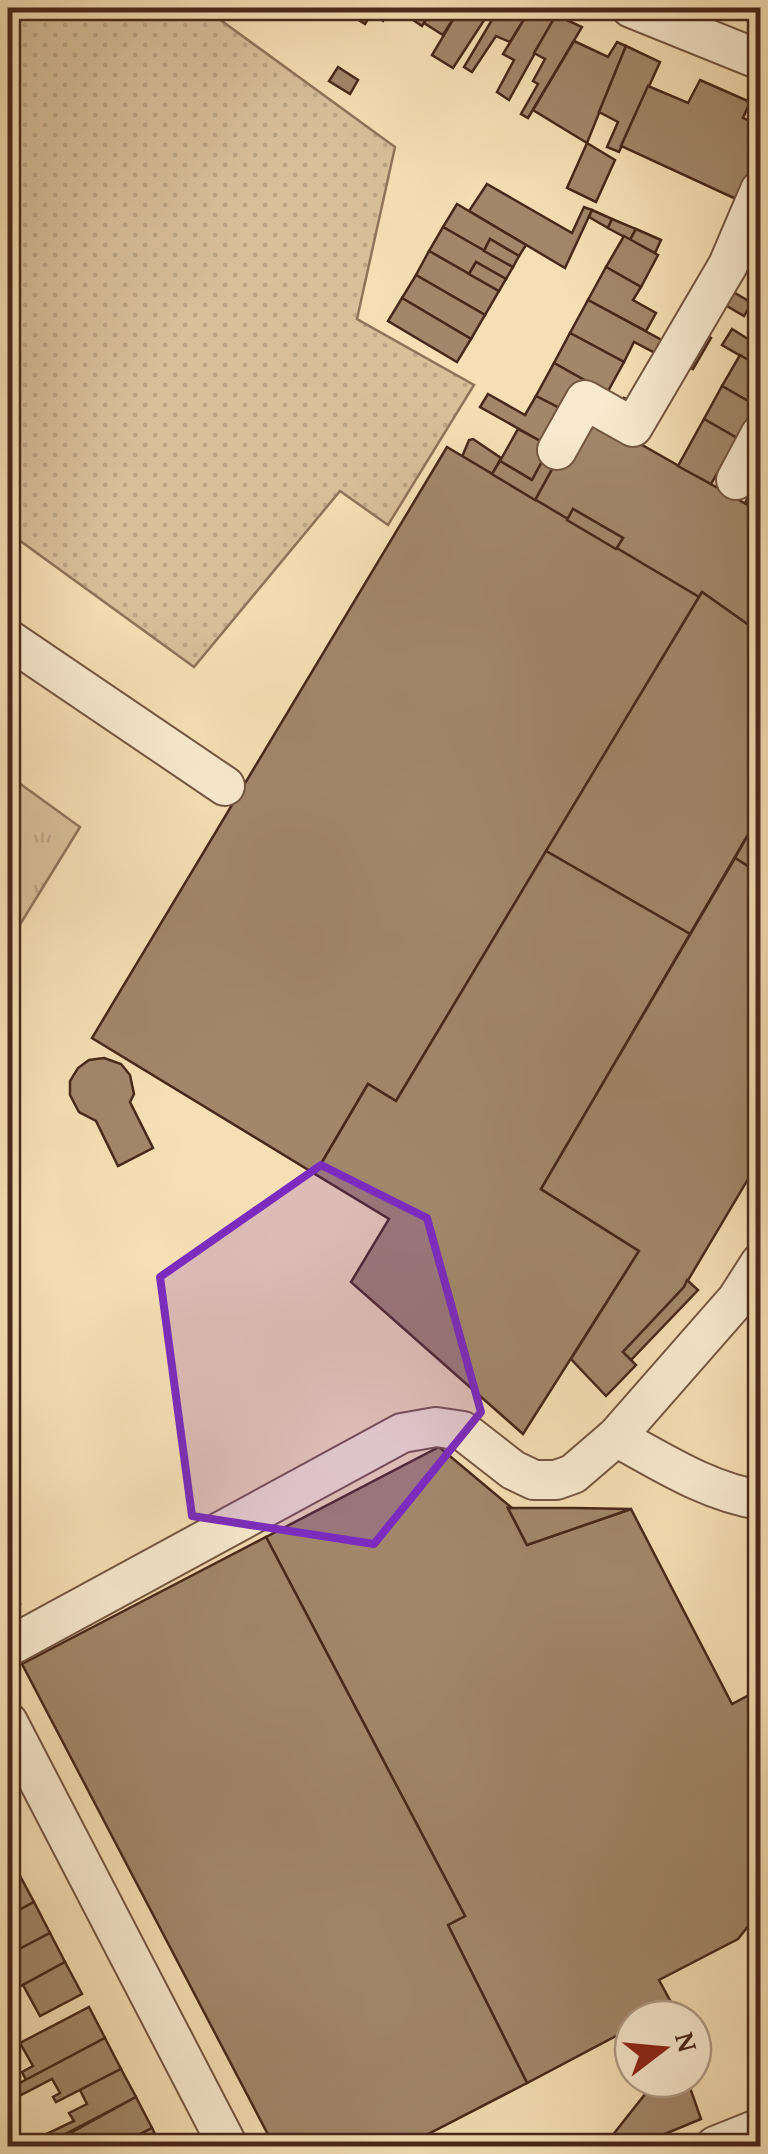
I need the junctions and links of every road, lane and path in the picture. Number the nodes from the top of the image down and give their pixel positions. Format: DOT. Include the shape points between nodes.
graph roads {
  1 [pos="631,8"];
  2 [pos="760,60"];
  3 [pos="760,190"];
  4 [pos="760,435"];
  5 [pos="557,450"];
  6 [pos="736,480"];
  7 [pos="8,638"];
  8 [pos="224,786"];
  9 [pos="760,1263"];
  10 [pos="616,1436"];
  11 [pos="760,1500"];
  12 [pos="8,1648"];
  13 [pos="8,1722"];
  14 [pos="760,2128"];
  15 [pos="228,2146"];
  16 [pos="715,2146"];
  1 -- 2 [label="street"];
  3 -- 5 [label="street" via="728,265 632,427 585,400"];
  4 -- 6 [label="street"];
  7 -- 8 [label="street"];
  9 -- 10 [label="street" via="737,1299"];
  10 -- 11 [label="street" via="689,1478"];
  10 -- 12 [label="street" via="573,1474 534,1480 463,1431 402,1433"];
  13 -- 15 [label="street"];
  14 -- 16 [label="street"];
}
